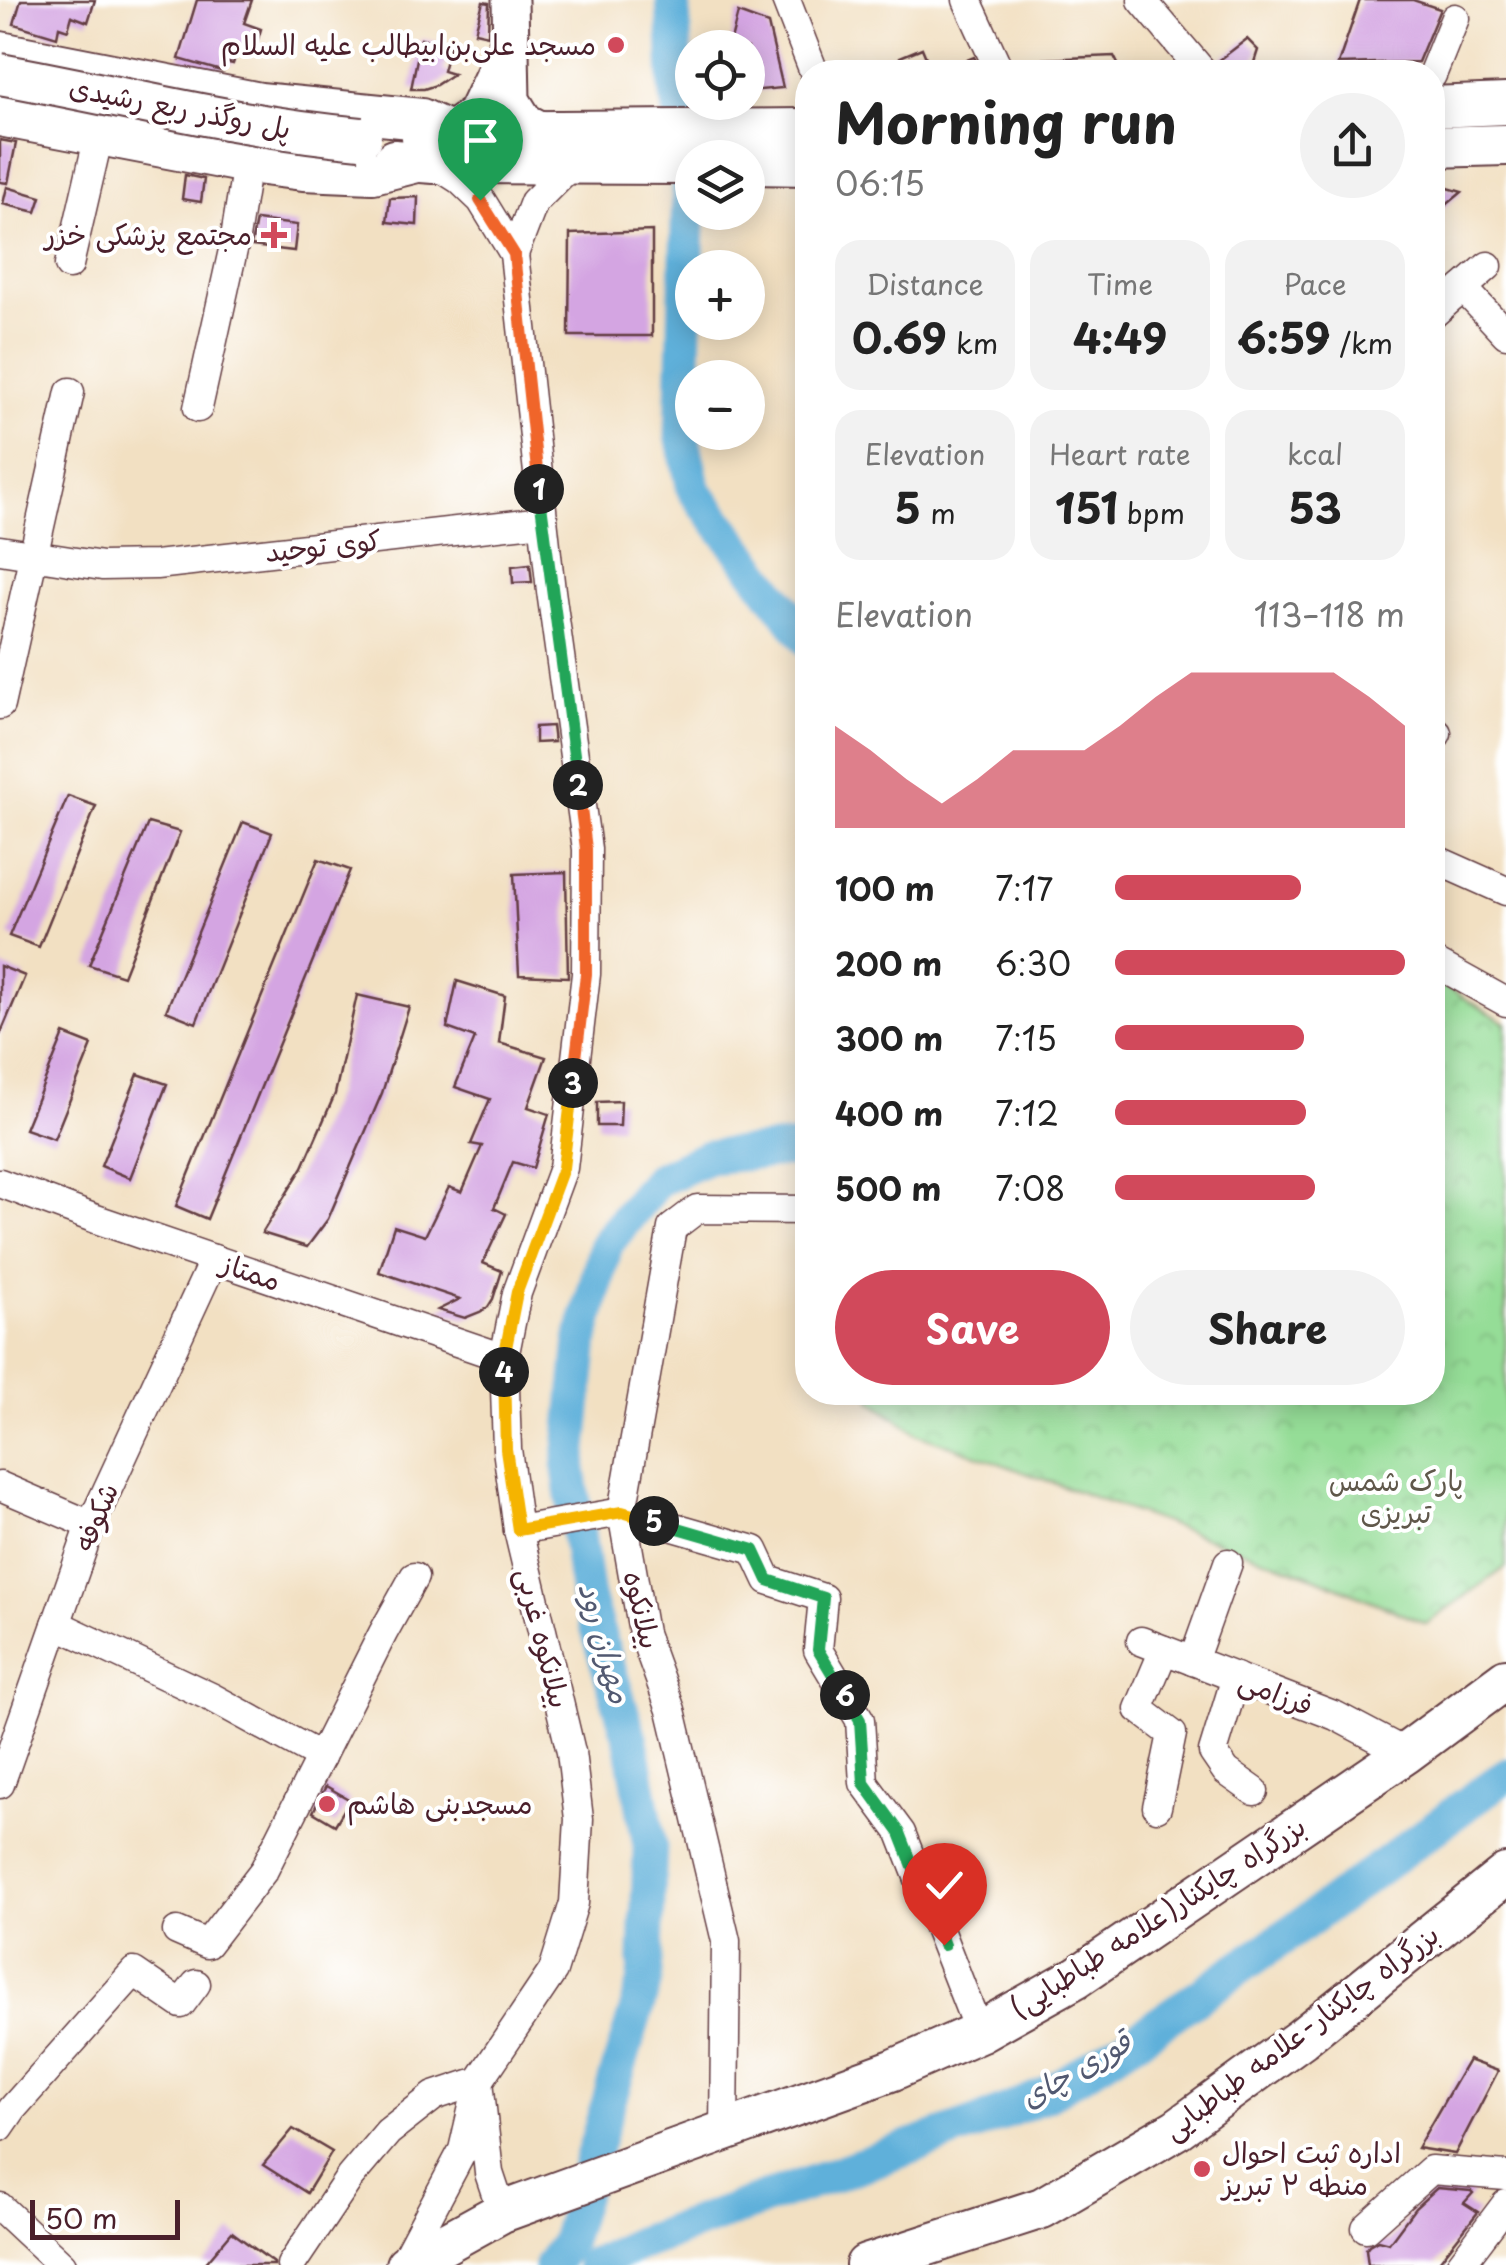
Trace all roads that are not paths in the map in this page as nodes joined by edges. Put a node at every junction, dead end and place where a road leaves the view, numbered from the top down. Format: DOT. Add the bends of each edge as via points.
graph roads {
  1 [pos="510,0"];
  2 [pos="786,0"];
  3 [pos="967,0"];
  4 [pos="1142,0"];
  5 [pos="1455,18"];
  6 [pos="509,40"];
  7 [pos="0,52"];
  8 [pos="809,60"];
  9 [pos="994,60"];
  10 [pos="1192,60"];
  11 [pos="1438,60"];
  12 [pos="47,61"];
  13 [pos="0,74"];
  14 [pos="0,95"];
  15 [pos="1506,104"];
  16 [pos="1445,106"];
  17 [pos="17,119"];
  18 [pos="795,129"];
  19 [pos="544,131"];
  20 [pos="99,136"];
  21 [pos="1506,145"];
  22 [pos="635,147"];
  23 [pos="1445,147"];
  24 [pos="360,148"];
  25 [pos="434,152"];
  26 [pos="675,159"];
  27 [pos="248,163"];
  28 [pos="572,164"];
  29 [pos="765,164"];
  30 [pos="795,164"];
  31 [pos="514,254"];
  32 [pos="68,265"];
  33 [pos="1488,266"];
  34 [pos="1463,288"];
  35 [pos="1445,304"];
  36 [pos="1506,334"];
  37 [pos="70,392"];
  38 [pos="198,408"];
  39 [pos="542,521"];
  40 [pos="0,550"];
  41 [pos="33,556"];
  42 [pos="0,705"];
  43 [pos="1445,864"];
  44 [pos="1506,891"];
  45 [pos="1445,968"];
  46 [pos="1506,1002"];
  47 [pos="0,1183"];
  48 [pos="795,1210"];
  49 [pos="214,1259"];
  50 [pos="504,1358"];
  51 [pos="0,1486"];
  52 [pos="622,1512"];
  53 [pos="91,1525"];
  54 [pos="518,1530"];
  55 [pos="1228,1563"];
  56 [pos="414,1577"];
  57 [pos="56,1624"];
  58 [pos="1192,1661"];
  59 [pos="1236,1677"];
  60 [pos="1506,1679"];
  61 [pos="1406,1753"];
  62 [pos="321,1757"];
  63 [pos="0,1784"];
  64 [pos="1254,1791"];
  65 [pos="1156,1808"];
  66 [pos="1503,1879"];
  67 [pos="177,1931"];
  68 [pos="196,1984"];
  69 [pos="979,2032"];
  70 [pos="480,2081"];
  71 [pos="4,2112"];
  72 [pos="724,2130"];
  73 [pos="1506,2176"];
  74 [pos="1506,2204"];
  75 [pos="0,2207"];
  76 [pos="502,2212"];
  77 [pos="1366,2228"];
  78 [pos="62,2265"];
  79 [pos="291,2265"];
  80 [pos="404,2265"];
  81 [pos="866,2265"];
  82 [pos="1460,2265"];
  1 -- 6 [label="main road"];
  2 -- 8 [label="street"];
  3 -- 9 [label="street"];
  4 -- 10 [label="street"];
  5 -- 11 [label="street"];
  6 -- 19 [label="main road" via="512,100 525,120"];
  6 -- 25 [label="main road" via="475,114"];
  7 -- 12 [label="highway"];
  12 -- 17 [label="highway" via="18,86"];
  12 -- 25 [label="highway" via="260,103 420,119"];
  13 -- 24 [label="highway, پل روگذر ربع رشیدی, bridge"];
  14 -- 24 [label="highway, پل روگذر ربع رشیدی" via="276,148"];
  15 -- 16 [label="highway"];
  17 -- 20 [label="highway"];
  18 -- 22 [label="highway" via="728,130"];
  19 -- 22 [label="highway"];
  19 -- 25 [label="highway"];
  20 -- 27 [label="highway"];
  20 -- 32 [label="street"];
  21 -- 23 [label="highway"];
  22 -- 26 [label="highway"];
  22 -- 28 [label="highway"];
  24 -- 25 [label="highway"];
  25 -- 27 [label="highway" via="373,173"];
  25 -- 28 [label="highway"];
  25 -- 31 [label="street, بیلانکوه غربی" via="480,200"];
  27 -- 38 [label="street"];
  28 -- 31 [label="street, بیلانکوه غربی" via="534,202"];
  29 -- 30 [label="highway"];
  31 -- 39 [label="street, بیلانکوه غربی"];
  33 -- 34 [label="street"];
  34 -- 35 [label="street"];
  34 -- 36 [label="street"];
  37 -- 41 [label="street"];
  39 -- 41 [label="street, کوی توحید" via="156,565"];
  39 -- 50 [label="street, بیلانکوه غربی" via="586,849 586,974 563,1168 517,1292"];
  40 -- 41 [label="street, کوی توحید"];
  41 -- 42 [label="street"];
  43 -- 44 [label="street"];
  45 -- 46 [label="street"];
  47 -- 49 [label="street, ممتاز"];
  48 -- 52 [label="street, بیلانکوه" via="698,1209 672,1228"];
  49 -- 50 [label="street, ممتاز"];
  49 -- 53 [label="street, شکوفه"];
  50 -- 54 [label="street, بیلانکوه غربی" via="506,1449"];
  51 -- 53 [label="street"];
  52 -- 54 [label="street"];
  52 -- 69 [label="street" via="754,1550 768,1580 823,1598 818,1650 860,1720 864,1783 900,1833"];
  52 -- 72 [label="street, بیلانکوه" via="643,1632 671,1710 726,1942"];
  53 -- 57 [label="street, شکوفه"];
  54 -- 70 [label="street, بیلانکوه غربی" via="571,1752 579,1819 574,1903 553,1971"];
  55 -- 58 [label="street"];
  56 -- 62 [label="street"];
  57 -- 62 [label="street"];
  57 -- 63 [label="street, شکوفه"];
  58 -- 59 [label="street, فرزامی"];
  58 -- 65 [label="street, فرزامی" via="1152,1646 1139,1708 1172,1734"];
  59 -- 61 [label="street, فرزامی" via="1336,1716"];
  59 -- 64 [label="street" via="1213,1752 1226,1772"];
  60 -- 61 [label="highway, بزرگراه چایکنار(علامه طباطبایی)"];
  61 -- 69 [label="highway, بزرگراه چایکنار(علامه طباطبایی)" via="1077,1977"];
  62 -- 67 [label="street" via="264,1870 207,1944"];
  66 -- 81 [label="highway, بزرگراه چایکنار-علامه طباطبایی" via="1177,2129 1042,2208"];
  68 -- 71 [label="street" via="182,2004 134,1972"];
  69 -- 72 [label="highway, بزرگراه چایکنار(علامه طباطبایی)"];
  70 -- 76 [label="street" via="489,2173"];
  70 -- 79 [label="street" via="434,2096 388,2132"];
  70 -- 80 [label="street, بیلانکوه غربی" via="462,2150"];
  72 -- 76 [label="highway, بزرگراه چایکنار(علامه طباطبایی)"];
  73 -- 77 [label="street" via="1431,2170"];
  74 -- 82 [label="street"];
  75 -- 78 [label="street"];
  76 -- 80 [label="highway"];
}
